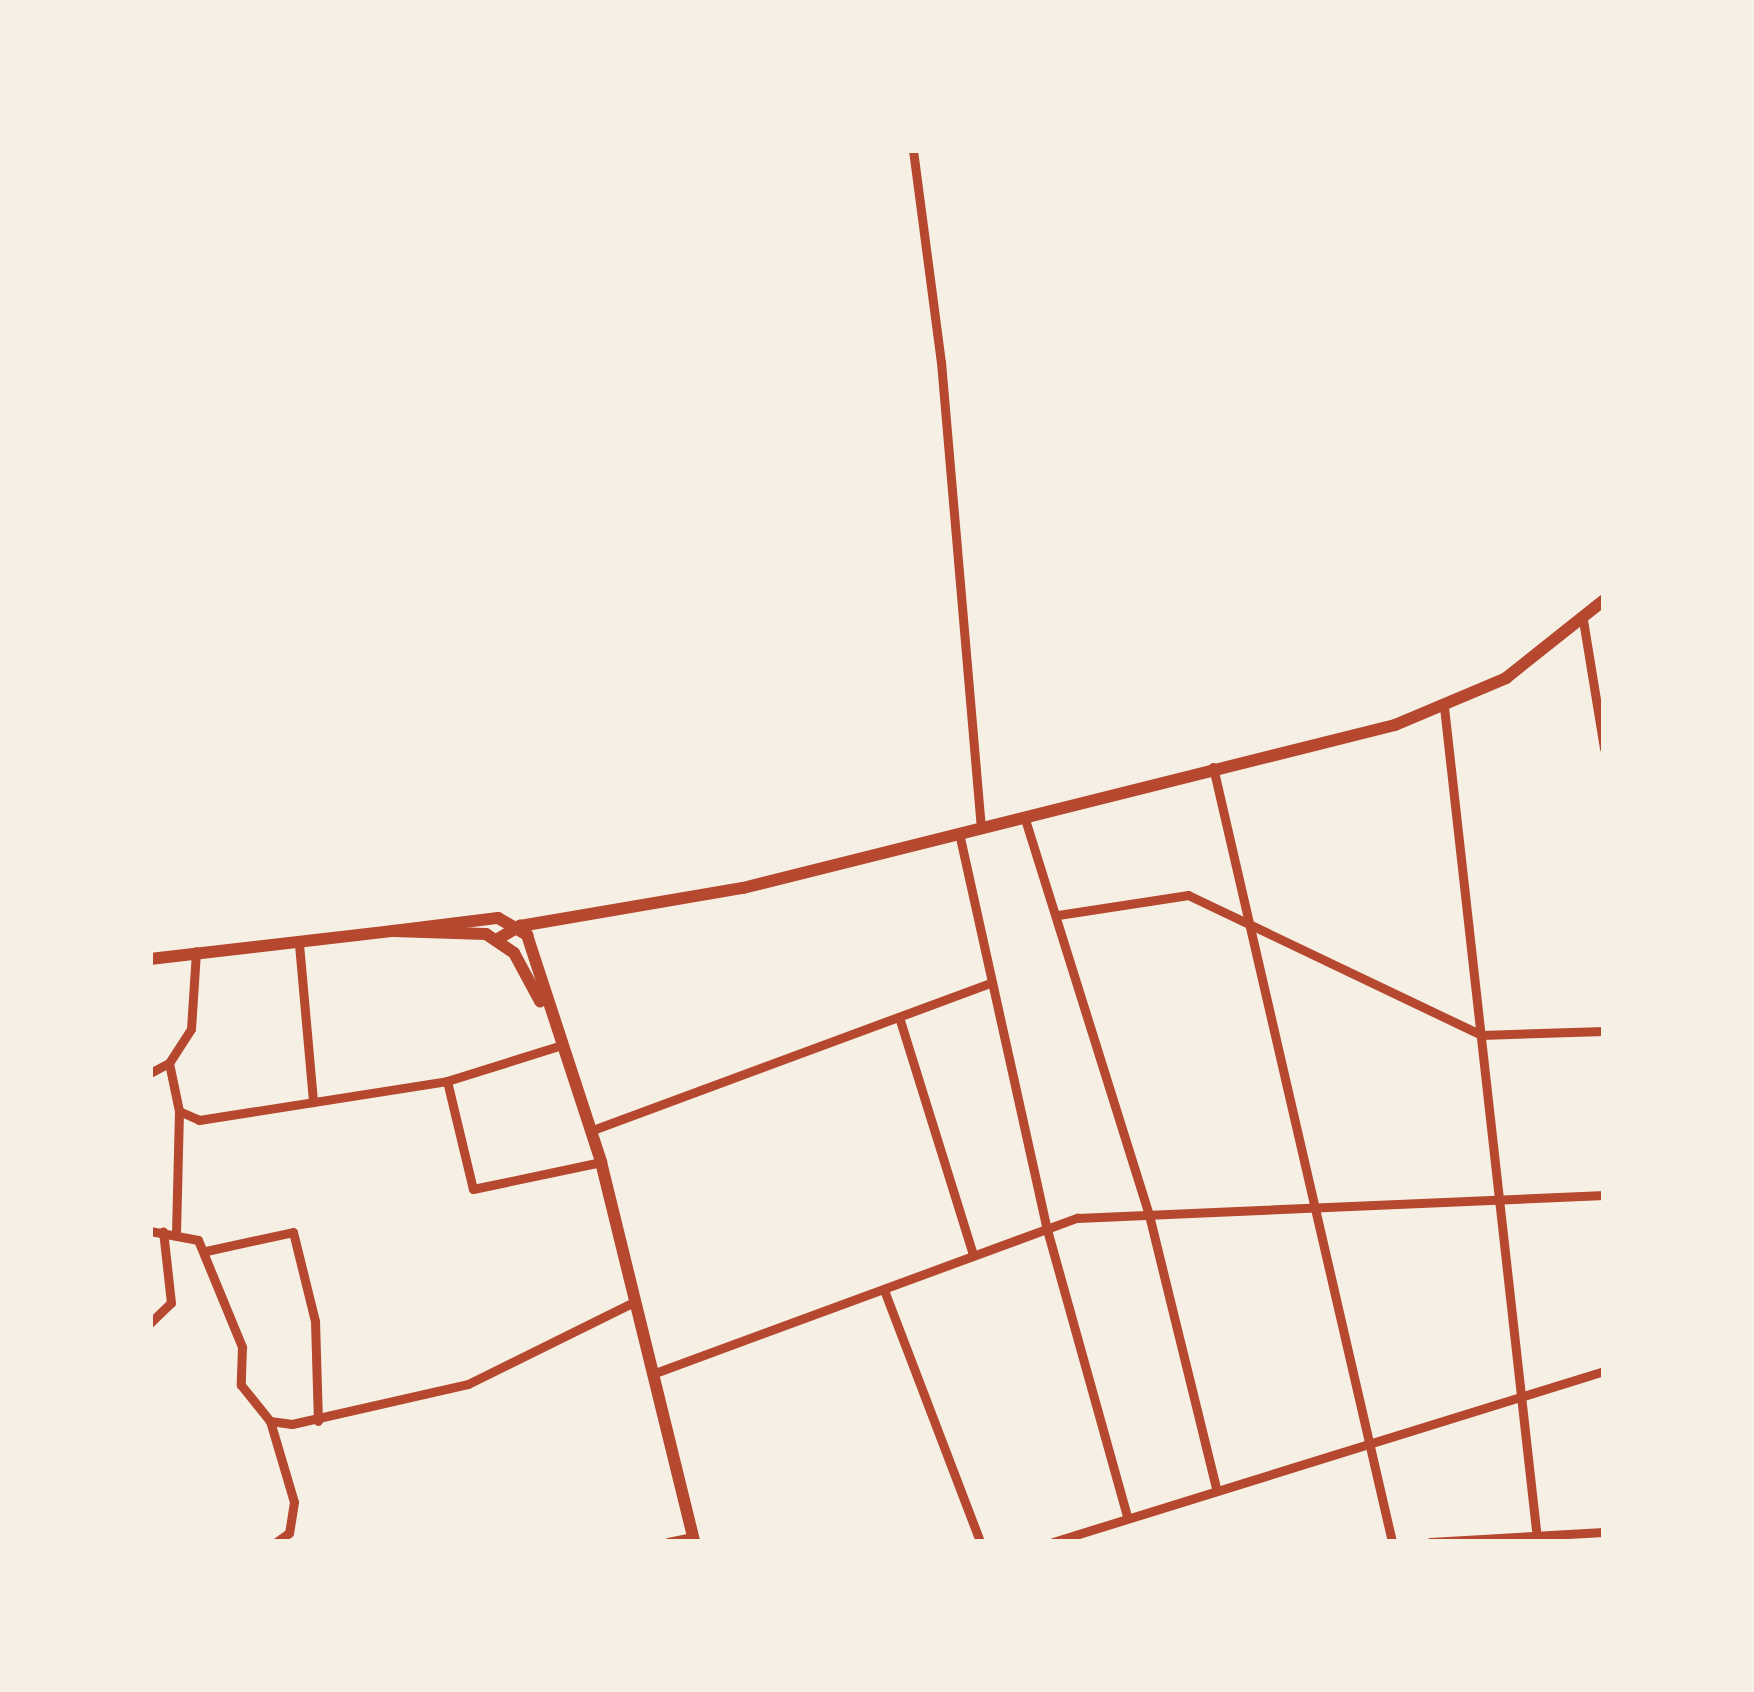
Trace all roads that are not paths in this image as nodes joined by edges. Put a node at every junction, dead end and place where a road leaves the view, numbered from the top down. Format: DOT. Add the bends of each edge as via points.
graph roads {
  1 [pos="913,150"];
  2 [pos="1604,600"];
  3 [pos="1582,620"];
  4 [pos="1444,707"];
  5 [pos="1604,748"];
  6 [pos="1213,767"];
  7 [pos="1024,816"];
  8 [pos="981,826"];
  9 [pos="959,833"];
  10 [pos="1058,915"];
  11 [pos="520,926"];
  12 [pos="1252,926"];
  13 [pos="394,931"];
  14 [pos="498,939"];
  15 [pos="299,944"];
  16 [pos="196,951"];
  17 [pos="150,959"];
  18 [pos="991,982"];
  19 [pos="550,1017"];
  20 [pos="899,1017"];
  21 [pos="1604,1031"];
  22 [pos="1481,1035"];
  23 [pos="559,1046"];
  24 [pos="170,1063"];
  25 [pos="150,1073"];
  26 [pos="446,1081"];
  27 [pos="313,1102"];
  28 [pos="179,1111"];
  29 [pos="590,1131"];
  30 [pos="601,1162"];
  31 [pos="1604,1195"];
  32 [pos="1498,1200"];
  33 [pos="1316,1208"];
  34 [pos="1149,1215"];
  35 [pos="1046,1226"];
  36 [pos="150,1231"];
  37 [pos="163,1231"];
  38 [pos="176,1231"];
  39 [pos="206,1251"];
  40 [pos="973,1255"];
  41 [pos="884,1290"];
  42 [pos="637,1300"];
  43 [pos="150,1323"];
  44 [pos="1604,1371"];
  45 [pos="656,1373"];
  46 [pos="1518,1395"];
  47 [pos="271,1421"];
  48 [pos="318,1421"];
  49 [pos="1365,1440"];
  50 [pos="1216,1487"];
  51 [pos="1127,1516"];
  52 [pos="1536,1530"];
  53 [pos="1604,1532"];
  54 [pos="693,1540"];
  55 [pos="1466,1540"];
  56 [pos="276,1542"];
  57 [pos="668,1542"];
  58 [pos="980,1542"];
  59 [pos="1053,1542"];
  60 [pos="1392,1542"];
  61 [pos="1430,1542"];
  1 -- 8 [label="street" via="941,362"];
  2 -- 3 [label="street"];
  3 -- 4 [label="street" via="1506,678"];
  3 -- 5 [label="street"];
  4 -- 6 [label="street"];
  4 -- 22 [label="street"];
  6 -- 7 [label="street"];
  6 -- 12 [label="street"];
  7 -- 8 [label="street"];
  7 -- 10 [label="street"];
  8 -- 9 [label="street"];
  9 -- 11 [label="street" via="743,888"];
  9 -- 18 [label="street"];
  10 -- 12 [label="street" via="1175,894"];
  10 -- 34 [label="street"];
  11 -- 13 [label="street" via="498,918"];
  11 -- 14 [label="street"];
  11 -- 19 [label="street"];
  12 -- 22 [label="street"];
  12 -- 33 [label="street"];
  13 -- 14 [label="street"];
  13 -- 15 [label="street"];
  14 -- 19 [label="street"];
  15 -- 16 [label="street"];
  15 -- 27 [label="street"];
  16 -- 17 [label="street"];
  16 -- 24 [label="street" via="191,1029"];
  18 -- 20 [label="street"];
  18 -- 35 [label="street"];
  19 -- 23 [label="street"];
  20 -- 29 [label="street"];
  20 -- 40 [label="street"];
  21 -- 22 [label="street"];
  22 -- 32 [label="street"];
  23 -- 26 [label="street"];
  23 -- 29 [label="street"];
  24 -- 25 [label="street"];
  24 -- 28 [label="street"];
  26 -- 27 [label="street"];
  26 -- 30 [label="street" via="473,1190"];
  27 -- 28 [label="street" via="199,1120"];
  28 -- 38 [label="street"];
  29 -- 30 [label="street"];
  30 -- 42 [label="street"];
  31 -- 32 [label="street"];
  32 -- 33 [label="street"];
  32 -- 46 [label="street"];
  33 -- 34 [label="street"];
  33 -- 49 [label="street"];
  34 -- 35 [label="street"];
  34 -- 50 [label="street"];
  35 -- 40 [label="street"];
  35 -- 51 [label="street"];
  36 -- 37 [label="street"];
  37 -- 38 [label="street"];
  37 -- 43 [label="street" via="171,1303"];
  38 -- 39 [label="street"];
  39 -- 47 [label="street" via="242,1347 241,1385"];
  39 -- 48 [label="street" via="293,1232 315,1321"];
  40 -- 41 [label="street"];
  41 -- 45 [label="street"];
  41 -- 58 [label="street"];
  42 -- 45 [label="street"];
  42 -- 48 [label="street" via="468,1384"];
  44 -- 46 [label="street"];
  45 -- 54 [label="street"];
  46 -- 49 [label="street"];
  46 -- 52 [label="street"];
  47 -- 48 [label="street"];
  47 -- 56 [label="street" via="294,1502 289,1533"];
  49 -- 50 [label="street"];
  49 -- 60 [label="street"];
  50 -- 51 [label="street"];
  51 -- 59 [label="street"];
  52 -- 53 [label="street"];
  52 -- 55 [label="street"];
  54 -- 57 [label="street"];
  55 -- 61 [label="street"];
}
